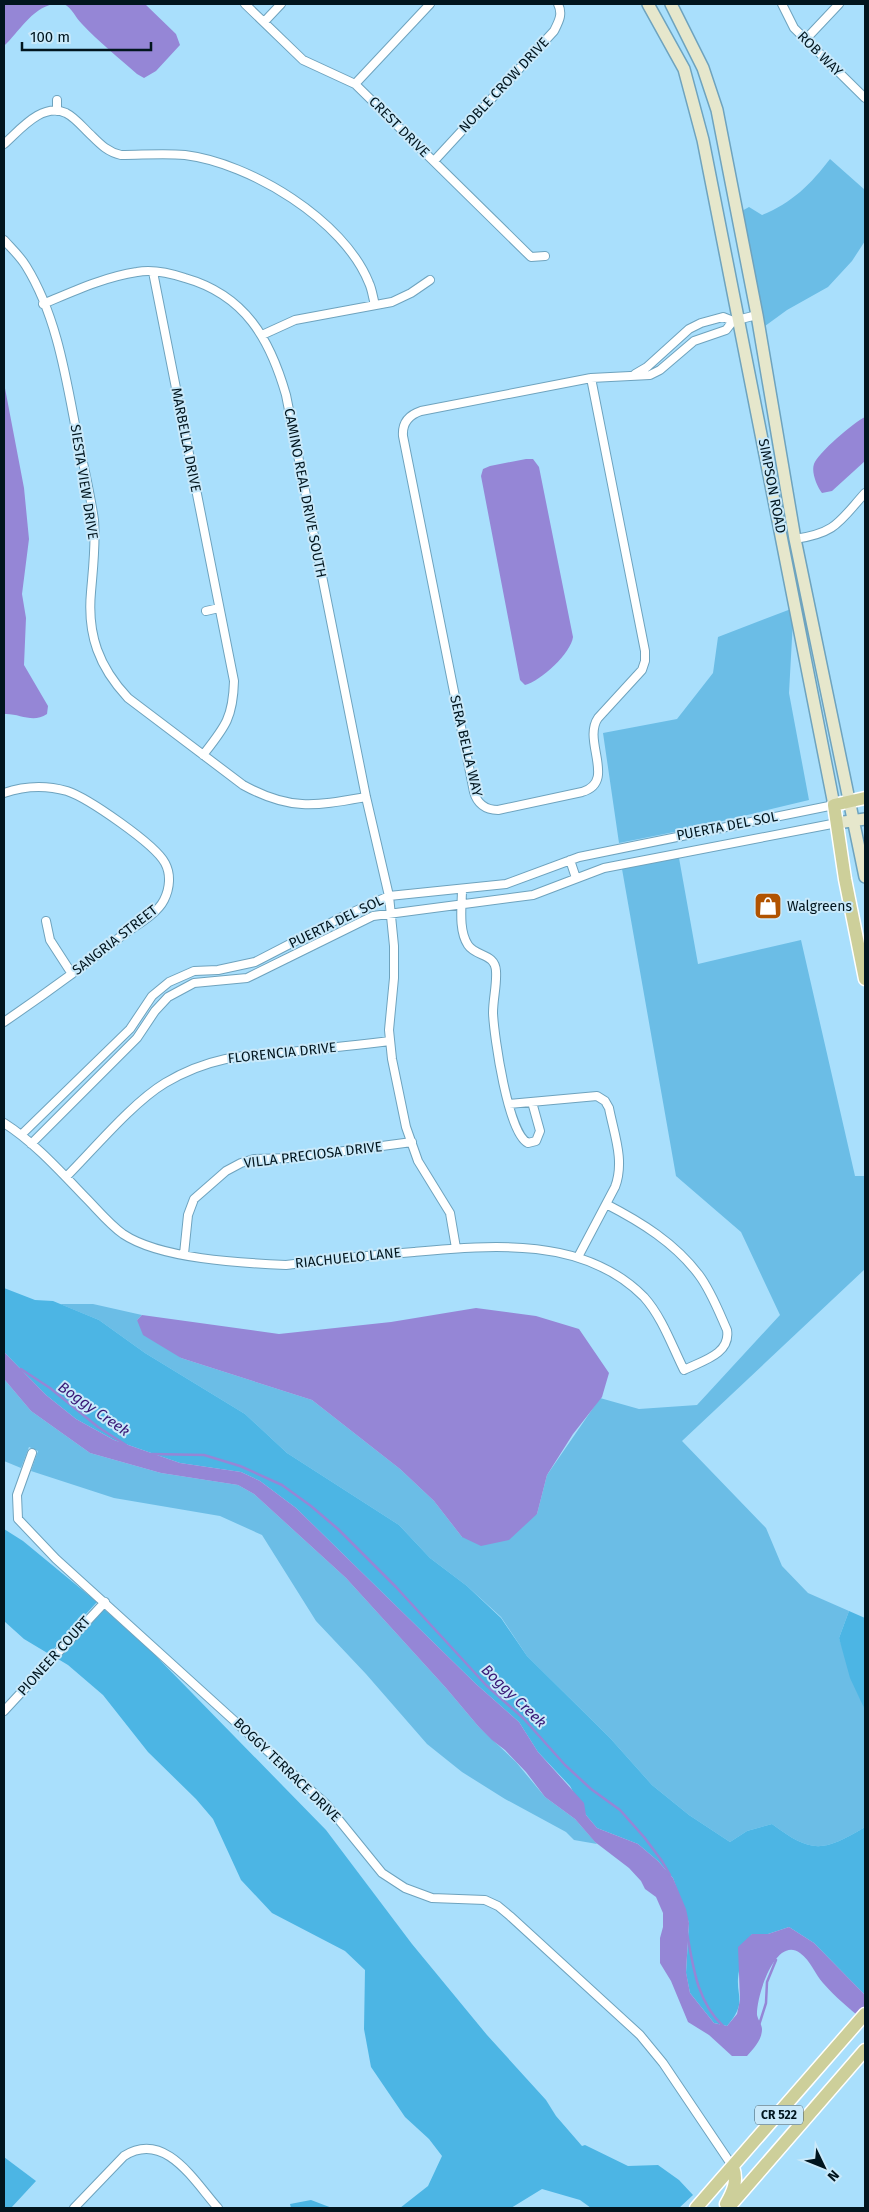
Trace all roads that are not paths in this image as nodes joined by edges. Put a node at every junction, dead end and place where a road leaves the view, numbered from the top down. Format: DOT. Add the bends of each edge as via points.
graph roads {
  1 [pos="245,4"];
  2 [pos="281,4"];
  3 [pos="430,4"];
  4 [pos="558,4"];
  5 [pos="648,4"];
  6 [pos="670,4"];
  7 [pos="782,4"];
  8 [pos="839,4"];
  9 [pos="264,22"];
  10 [pos="804,40"];
  11 [pos="355,84"];
  12 [pos="865,98"];
  13 [pos="57,100"];
  14 [pos="57,111"];
  15 [pos="4,144"];
  16 [pos="434,161"];
  17 [pos="4,240"];
  18 [pos="544,256"];
  19 [pos="153,272"];
  20 [pos="430,280"];
  21 [pos="44,304"];
  22 [pos="374,305"];
  23 [pos="757,315"];
  24 [pos="737,320"];
  25 [pos="262,335"];
  26 [pos="633,375"];
  27 [pos="591,378"];
  28 [pos="865,493"];
  29 [pos="779,520"];
  30 [pos="795,539"];
  31 [pos="788,569"];
  32 [pos="805,584"];
  33 [pos="219,608"];
  34 [pos="206,611"];
  35 [pos="203,755"];
  36 [pos="4,793"];
  37 [pos="366,797"];
  38 [pos="865,798"];
  39 [pos="850,802"];
  40 [pos="834,805"];
  41 [pos="860,820"];
  42 [pos="836,823"];
  43 [pos="570,860"];
  44 [pos="865,877"];
  45 [pos="576,878"];
  46 [pos="462,888"];
  47 [pos="389,896"];
  48 [pos="462,904"];
  49 [pos="392,913"];
  50 [pos="46,921"];
  51 [pos="72,974"];
  52 [pos="865,979"];
  53 [pos="4,1022"];
  54 [pos="390,1041"];
  55 [pos="532,1102"];
  56 [pos="509,1104"];
  57 [pos="4,1123"];
  58 [pos="21,1135"];
  59 [pos="412,1142"];
  60 [pos="31,1144"];
  61 [pos="66,1177"];
  62 [pos="606,1204"];
  63 [pos="456,1248"];
  64 [pos="184,1254"];
  65 [pos="578,1258"];
  66 [pos="32,1453"];
  67 [pos="104,1602"];
  68 [pos="4,1712"];
  69 [pos="863,2017"];
  70 [pos="865,2050"];
  71 [pos="733,2167"];
  72 [pos="74,2208"];
  73 [pos="218,2208"];
  74 [pos="696,2208"];
  75 [pos="724,2208"];
  76 [pos="728,2208"];
  1 -- 9 [label="street, CREST DRIVE"];
  2 -- 9 [label="street"];
  3 -- 11 [label="street"];
  4 -- 16 [label="street, NOBLE CROW DRIVE" via="560,20 554,31"];
  5 -- 24 [label="main road, SIMPSON ROAD" via="684,69 703,140"];
  6 -- 23 [label="main road, SIMPSON ROAD" via="703,68 717,110"];
  7 -- 10 [label="street, ROB WAY"];
  8 -- 10 [label="street"];
  9 -- 11 [label="street, CREST DRIVE" via="302,60"];
  10 -- 12 [label="street, ROB WAY"];
  11 -- 16 [label="street, CREST DRIVE"];
  13 -- 14 [label="street"];
  14 -- 15 [label="street" via="42,113"];
  14 -- 22 [label="street" via="72,117 114,153 186,155 202,159 235,168 296,200 332,231 354,257 370,283"];
  16 -- 18 [label="street, CREST DRIVE" via="531,257"];
  17 -- 21 [label="street, SIESTA VIEW DRIVE" via="25,264"];
  19 -- 21 [label="street, CAMINO REAL DRIVE SOUTH" via="139,271 105,278"];
  19 -- 25 [label="street, CAMINO REAL DRIVE SOUTH" via="195,280 220,292 238,306"];
  19 -- 33 [label="street, MARBELLA DRIVE"];
  20 -- 22 [label="street" via="392,302"];
  21 -- 35 [label="street, SIESTA VIEW DRIVE" via="54,328 64,370 94,519 90,594 94,642 114,684"];
  22 -- 25 [label="street" via="294,320"];
  23 -- 24 [label="street, SERA BELLA WAY"];
  23 -- 30 [label="main road, SIMPSON ROAD"];
  24 -- 26 [label="street, SERA BELLA WAY" via="726,330 694,341 660,370 650,375"];
  24 -- 26 [label="street, SERA BELLA WAY" via="723,316 695,326"];
  24 -- 29 [label="main road, SIMPSON ROAD"];
  25 -- 37 [label="street, CAMINO REAL DRIVE SOUTH" via="286,395"];
  26 -- 27 [label="street, SERA BELLA WAY"];
  27 -- 27 [label="street, SERA BELLA WAY" via="644,646 644,666 593,726 599,772 593,786 582,792 490,809 478,802 474,792 403,428 409,417 421,411"];
  28 -- 30 [label="street" via="830,530 817,536"];
  29 -- 30 [label="main road"];
  29 -- 31 [label="main road, SIMPSON ROAD"];
  30 -- 32 [label="main road, SIMPSON ROAD"];
  31 -- 32 [label="main road"];
  31 -- 40 [label="main road, SIMPSON ROAD"];
  32 -- 39 [label="main road, SIMPSON ROAD"];
  33 -- 34 [label="street"];
  33 -- 35 [label="street, MARBELLA DRIVE" via="234,681 233,703 229,719"];
  35 -- 37 [label="street, SIESTA VIEW DRIVE" via="243,785 288,804 315,806"];
  36 -- 51 [label="street, SANGRIA STREET" via="42,787 67,791 83,798 154,850 167,868 169,886 159,907"];
  37 -- 47 [label="street, CAMINO REAL DRIVE SOUTH"];
  38 -- 39 [label="main road"];
  39 -- 40 [label="main road"];
  39 -- 41 [label="main road, SIMPSON ROAD"];
  40 -- 42 [label="main road, SIMPSON ROAD"];
  40 -- 43 [label="street, PUERTA DEL SOL"];
  41 -- 42 [label="main road"];
  41 -- 44 [label="main road, SIMPSON ROAD"];
  42 -- 45 [label="street, PUERTA DEL SOL" via="604,868"];
  42 -- 52 [label="main road, SIMPSON ROAD"];
  43 -- 45 [label="street"];
  43 -- 46 [label="street, PUERTA DEL SOL" via="506,884"];
  45 -- 48 [label="street, PUERTA DEL SOL" via="534,895"];
  46 -- 47 [label="street, PUERTA DEL SOL"];
  46 -- 48 [label="street"];
  47 -- 49 [label="street, CAMINO REAL DRIVE SOUTH"];
  47 -- 58 [label="street, PUERTA DEL SOL" via="255,962 218,970 194,971 169,982 152,996 130,1029"];
  48 -- 49 [label="street, PUERTA DEL SOL"];
  48 -- 56 [label="street" via="462,925 469,947 492,959 495,964 494,1039"];
  49 -- 54 [label="street, CAMINO REAL DRIVE SOUTH" via="394,978"];
  49 -- 60 [label="street, PUERTA DEL SOL" via="372,916 247,978 194,983 168,997 137,1038"];
  50 -- 51 [label="street" via="50,940"];
  51 -- 53 [label="street, SANGRIA STREET"];
  54 -- 59 [label="street, CAMINO REAL DRIVE SOUTH" via="406,1127"];
  54 -- 61 [label="street, FLORENCIA DRIVE" via="247,1054 215,1060 190,1070 142,1100"];
  55 -- 56 [label="street"];
  55 -- 56 [label="street" via="540,1132 536,1140 528,1143 520,1136"];
  55 -- 62 [label="street" via="597,1096 604,1101 609,1108 620,1162 620,1174"];
  57 -- 58 [label="street, RIACHUELO LANE"];
  58 -- 60 [label="street, RIACHUELO LANE"];
  59 -- 63 [label="street, CAMINO REAL DRIVE SOUTH" via="418,1161 450,1213"];
  59 -- 64 [label="street, VILLA PRECIOSA DRIVE" via="241,1163 226,1171 194,1199 188,1216"];
  60 -- 61 [label="street, RIACHUELO LANE"];
  61 -- 64 [label="street, RIACHUELO LANE" via="123,1234 145,1246"];
  62 -- 65 [label="street"];
  62 -- 65 [label="street, RIACHUELO LANE" via="639,1221 684,1257 699,1275 728,1330 726,1347 684,1370 658,1316 644,1298 626,1282 598,1265"];
  63 -- 64 [label="street, RIACHUELO LANE" via="286,1265"];
  63 -- 65 [label="street, RIACHUELO LANE" via="517,1247"];
  66 -- 67 [label="street, BOGGY TERRACE DRIVE" via="17,1495 18,1519"];
  67 -- 68 [label="street, PIONEER COURT"];
  67 -- 71 [label="street, BOGGY TERRACE DRIVE" via="326,1804 382,1873 405,1888 432,1898 485,1900 510,1916 640,2035 663,2063"];
  69 -- 71 [label="main road, CR 522"];
  70 -- 76 [label="main road, CR 522"];
  71 -- 74 [label="main road, CR 522"];
  71 -- 75 [label="main road" via="735,2182"];
  72 -- 73 [label="street" via="124,2156 146,2148 172,2157"];
}
